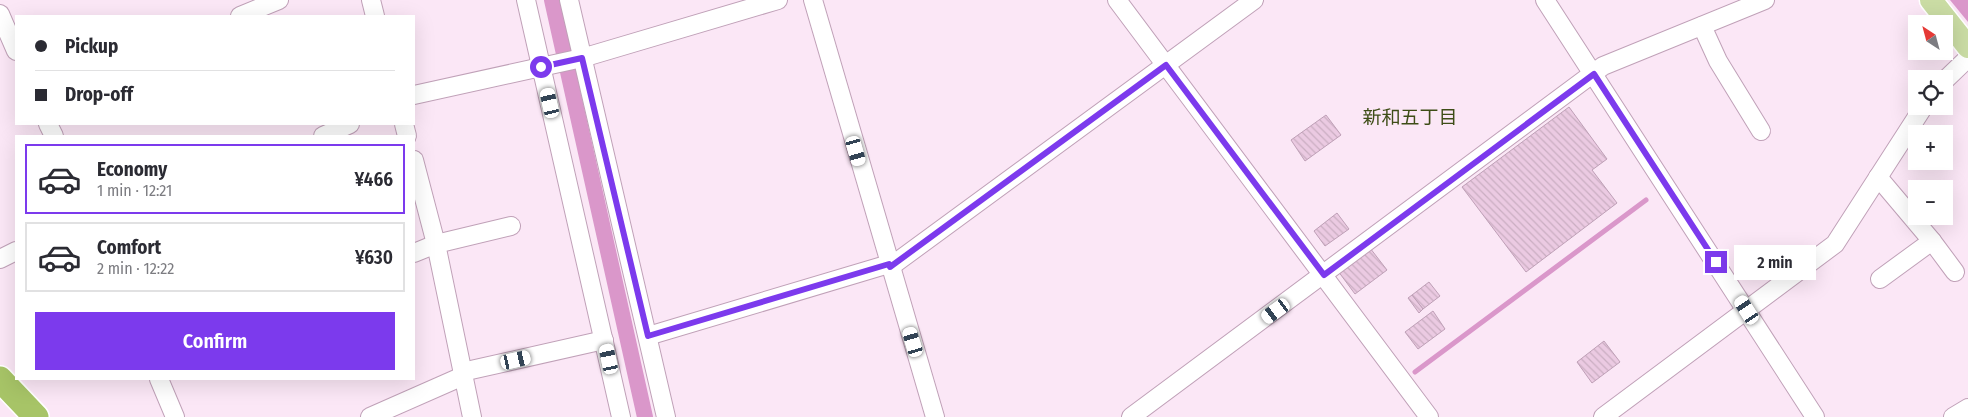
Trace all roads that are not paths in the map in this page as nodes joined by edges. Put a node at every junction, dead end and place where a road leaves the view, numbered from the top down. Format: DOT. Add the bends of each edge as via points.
graph roads {
  1 [pos="279,0"];
  2 [pos="371,0"];
  3 [pos="526,0"];
  4 [pos="569,0"];
  5 [pos="778,0"];
  6 [pos="813,0"];
  7 [pos="1117,0"];
  8 [pos="1254,0"];
  9 [pos="1544,0"];
  10 [pos="1765,0"];
  11 [pos="1931,0"];
  12 [pos="0,14"];
  13 [pos="242,15"];
  14 [pos="375,15"];
  15 [pos="1702,26"];
  16 [pos="1968,46"];
  17 [pos="15,49"];
  18 [pos="582,58"];
  19 [pos="1968,58"];
  20 [pos="1166,65"];
  21 [pos="541,67"];
  22 [pos="1953,72"];
  23 [pos="1594,74"];
  24 [pos="415,95"];
  25 [pos="1918,115"];
  26 [pos="348,125"];
  27 [pos="1761,131"];
  28 [pos="325,135"];
  29 [pos="415,164"];
  30 [pos="1878,177"];
  31 [pos="511,226"];
  32 [pos="1932,241"];
  33 [pos="436,244"];
  34 [pos="15,252"];
  35 [pos="415,253"];
  36 [pos="0,259"];
  37 [pos="890,266"];
  38 [pos="1955,272"];
  39 [pos="1324,275"];
  40 [pos="1880,279"];
  41 [pos="1747,310"];
  42 [pos="648,336"];
  43 [pos="604,340"];
  44 [pos="463,374"];
  45 [pos="0,379"];
  46 [pos="159,380"];
  47 [pos="1968,408"];
  48 [pos="36,417"];
  49 [pos="176,417"];
  50 [pos="370,417"];
  51 [pos="472,417"];
  52 [pos="621,417"];
  53 [pos="666,417"];
  54 [pos="935,417"];
  55 [pos="1131,417"];
  56 [pos="1429,417"];
  57 [pos="1603,417"];
  58 [pos="1815,417"];
  59 [pos="1953,417"];
  1 -- 13 [label="street"];
  2 -- 14 [label="street"];
  3 -- 21 [label="street"];
  4 -- 18 [label="street"];
  5 -- 18 [label="street"];
  6 -- 37 [label="street"];
  7 -- 20 [label="street"];
  8 -- 20 [label="street"];
  9 -- 23 [label="street"];
  10 -- 15 [label="street"];
  11 -- 16 [label="main road"];
  12 -- 17 [label="street"];
  15 -- 23 [label="street" via="1603,66"];
  15 -- 27 [label="street" via="1718,61"];
  18 -- 21 [label="street"];
  18 -- 42 [label="street"];
  19 -- 22 [label="street"];
  20 -- 37 [label="street"];
  20 -- 39 [label="street"];
  21 -- 24 [label="street"];
  21 -- 43 [label="street"];
  23 -- 39 [label="street"];
  23 -- 41 [label="street"];
  25 -- 30 [label="street"];
  26 -- 28 [label="street"];
  29 -- 33 [label="street"];
  30 -- 32 [label="street"];
  30 -- 41 [label="street" via="1835,244"];
  31 -- 33 [label="street"];
  32 -- 38 [label="street"];
  32 -- 40 [label="street"];
  33 -- 35 [label="street"];
  33 -- 44 [label="street"];
  34 -- 36 [label="street"];
  37 -- 42 [label="street"];
  37 -- 54 [label="street"];
  39 -- 55 [label="street"];
  39 -- 56 [label="street"];
  41 -- 57 [label="street"];
  41 -- 58 [label="street"];
  42 -- 53 [label="street"];
  43 -- 44 [label="street"];
  43 -- 52 [label="street"];
  44 -- 50 [label="street"];
  44 -- 51 [label="street"];
  45 -- 48 [label="highway"];
  46 -- 49 [label="street"];
  47 -- 59 [label="street"];
}
